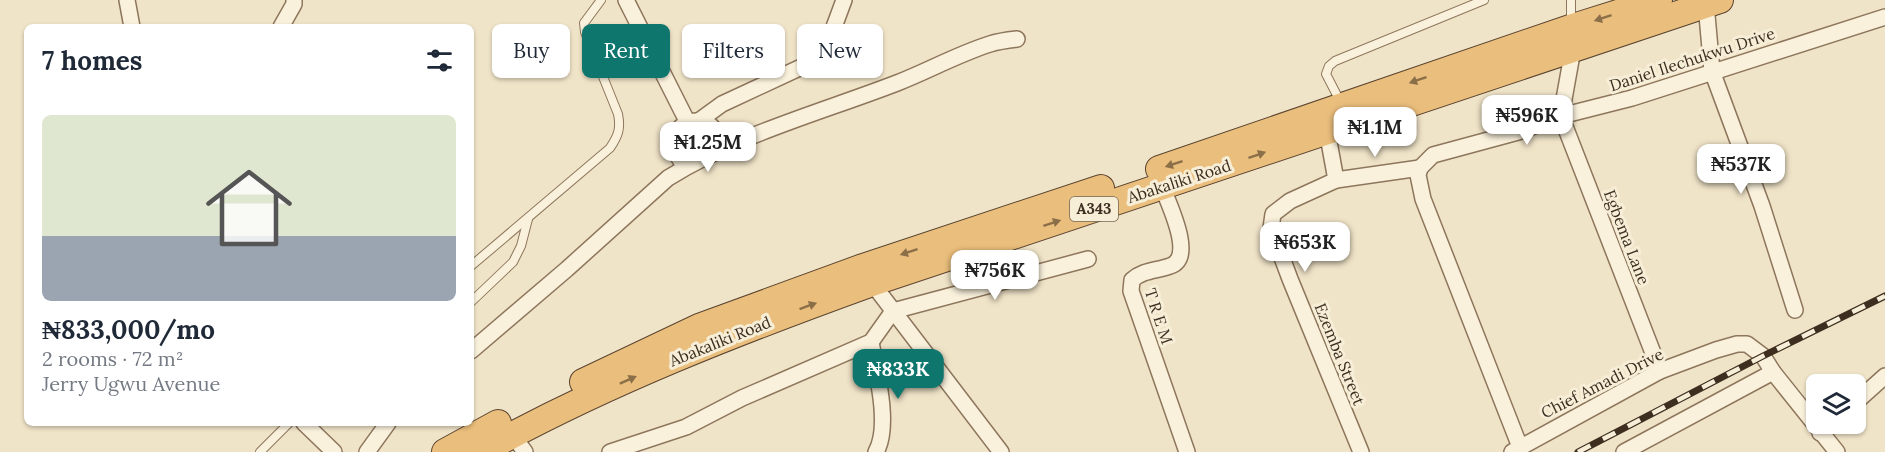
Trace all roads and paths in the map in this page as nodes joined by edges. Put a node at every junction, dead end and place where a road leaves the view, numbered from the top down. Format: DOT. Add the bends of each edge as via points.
graph roads {
  1 [pos="128,0"];
  2 [pos="294,0"];
  3 [pos="601,0"];
  4 [pos="626,0"];
  5 [pos="844,0"];
  6 [pos="1484,0"];
  7 [pos="1571,0"];
  8 [pos="1654,1"];
  9 [pos="1713,2"];
  10 [pos="1885,18"];
  11 [pos="132,24"];
  12 [pos="283,24"];
  13 [pos="1017,39"];
  14 [pos="1572,39"];
  15 [pos="1712,71"];
  16 [pos="1343,107"];
  17 [pos="1561,116"];
  18 [pos="694,122"];
  19 [pos="1327,131"];
  20 [pos="716,151"];
  21 [pos="685,167"];
  22 [pos="1420,168"];
  23 [pos="1336,180"];
  24 [pos="1162,186"];
  25 [pos="528,218"];
  26 [pos="1088,259"];
  27 [pos="474,263"];
  28 [pos="872,284"];
  29 [pos="474,299"];
  30 [pos="1795,310"];
  31 [pos="893,311"];
  32 [pos="871,342"];
  33 [pos="474,348"];
  34 [pos="1660,371"];
  35 [pos="1773,372"];
  36 [pos="1885,376"];
  37 [pos="1866,393"];
  38 [pos="1806,407"];
  39 [pos="286,426"];
  40 [pos="307,426"];
  41 [pos="386,426"];
  42 [pos="1829,434"];
  43 [pos="518,443"];
  44 [pos="1515,449"];
  45 [pos="1631,450"];
  46 [pos="260,452"];
  47 [pos="334,452"];
  48 [pos="367,452"];
  49 [pos="446,452"];
  50 [pos="481,452"];
  51 [pos="610,452"];
  52 [pos="876,452"];
  53 [pos="1001,452"];
  54 [pos="1187,452"];
  55 [pos="1361,452"];
  56 [pos="1837,452"];
  1 -- 11 [label="street"];
  2 -- 12 [label="street"];
  3 -- 25 [label="lane" via="584,23 585,32 621,127 609,148"];
  4 -- 18 [label="street"];
  5 -- 18 [label="street" via="825,46 810,63 722,104"];
  6 -- 16 [label="lane" via="1335,61 1326,74"];
  7 -- 14 [label="lane"];
  8 -- 14 [label="highway, Abakaliki Road / A343, one-way"];
  9 -- 14 [label="highway, Abakaliki Road / A343"];
  9 -- 15 [label="street"];
  10 -- 15 [label="street, Daniel Ilechukwu Drive"];
  13 -- 20 [label="street" via="990,44 896,84 793,119"];
  14 -- 16 [label="highway, Abakaliki Road / A343, one-way"];
  14 -- 17 [label="street"];
  14 -- 19 [label="highway, Abakaliki Road / A343"];
  15 -- 17 [label="street, Daniel Ilechukwu Drive" via="1632,98"];
  15 -- 30 [label="street"];
  16 -- 49 [label="highway, Abakaliki Road / A343, one-way" via="863,267 699,327"];
  17 -- 22 [label="street, Daniel Ilechukwu Drive" via="1433,155"];
  17 -- 34 [label="street, Egbema Lane"];
  18 -- 20 [label="street" via="708,123 718,141"];
  18 -- 21 [label="street" via="678,131 674,140 677,157"];
  19 -- 23 [label="street"];
  24 -- 19 [label="highway, Abakaliki Road / A343, one-way"];
  20 -- 21 [label="street"];
  21 -- 33 [label="street"];
  22 -- 23 [label="street, Ezemba Street"];
  22 -- 44 [label="street" via="1423,199"];
  23 -- 55 [label="street, Ezemba Street" via="1290,201 1273,214 1271,228"];
  28 -- 24 [label="highway, Abakaliki Road / A343, one-way"];
  24 -- 54 [label="street, T R E M" via="1182,241 1181,257 1173,266 1140,273 1132,280 1131,291"];
  25 -- 27 [label="lane"];
  25 -- 29 [label="lane" via="513,262"];
  26 -- 31 [label="street"];
  28 -- 31 [label="street"];
  43 -- 28 [label="highway, Abakaliki Road / A343, one-way" via="571,405 684,355"];
  31 -- 32 [label="street"];
  31 -- 53 [label="street"];
  32 -- 51 [label="street" via="686,427"];
  32 -- 52 [label="street" via="882,400 881,443"];
  34 -- 35 [label="street, Chief Amadi Drive" via="1716,350 1747,344 1763,356"];
  34 -- 44 [label="street, Chief Amadi Drive"];
  35 -- 38 [label="street"];
  35 -- 45 [label="street"];
  36 -- 37 [label="street"];
  39 -- 46 [label="lane"];
  40 -- 47 [label="street"];
  41 -- 48 [label="street"];
  42 -- 56 [label="street"];
  43 -- 50 [label="highway, Abakaliki Road / A343"];
}
